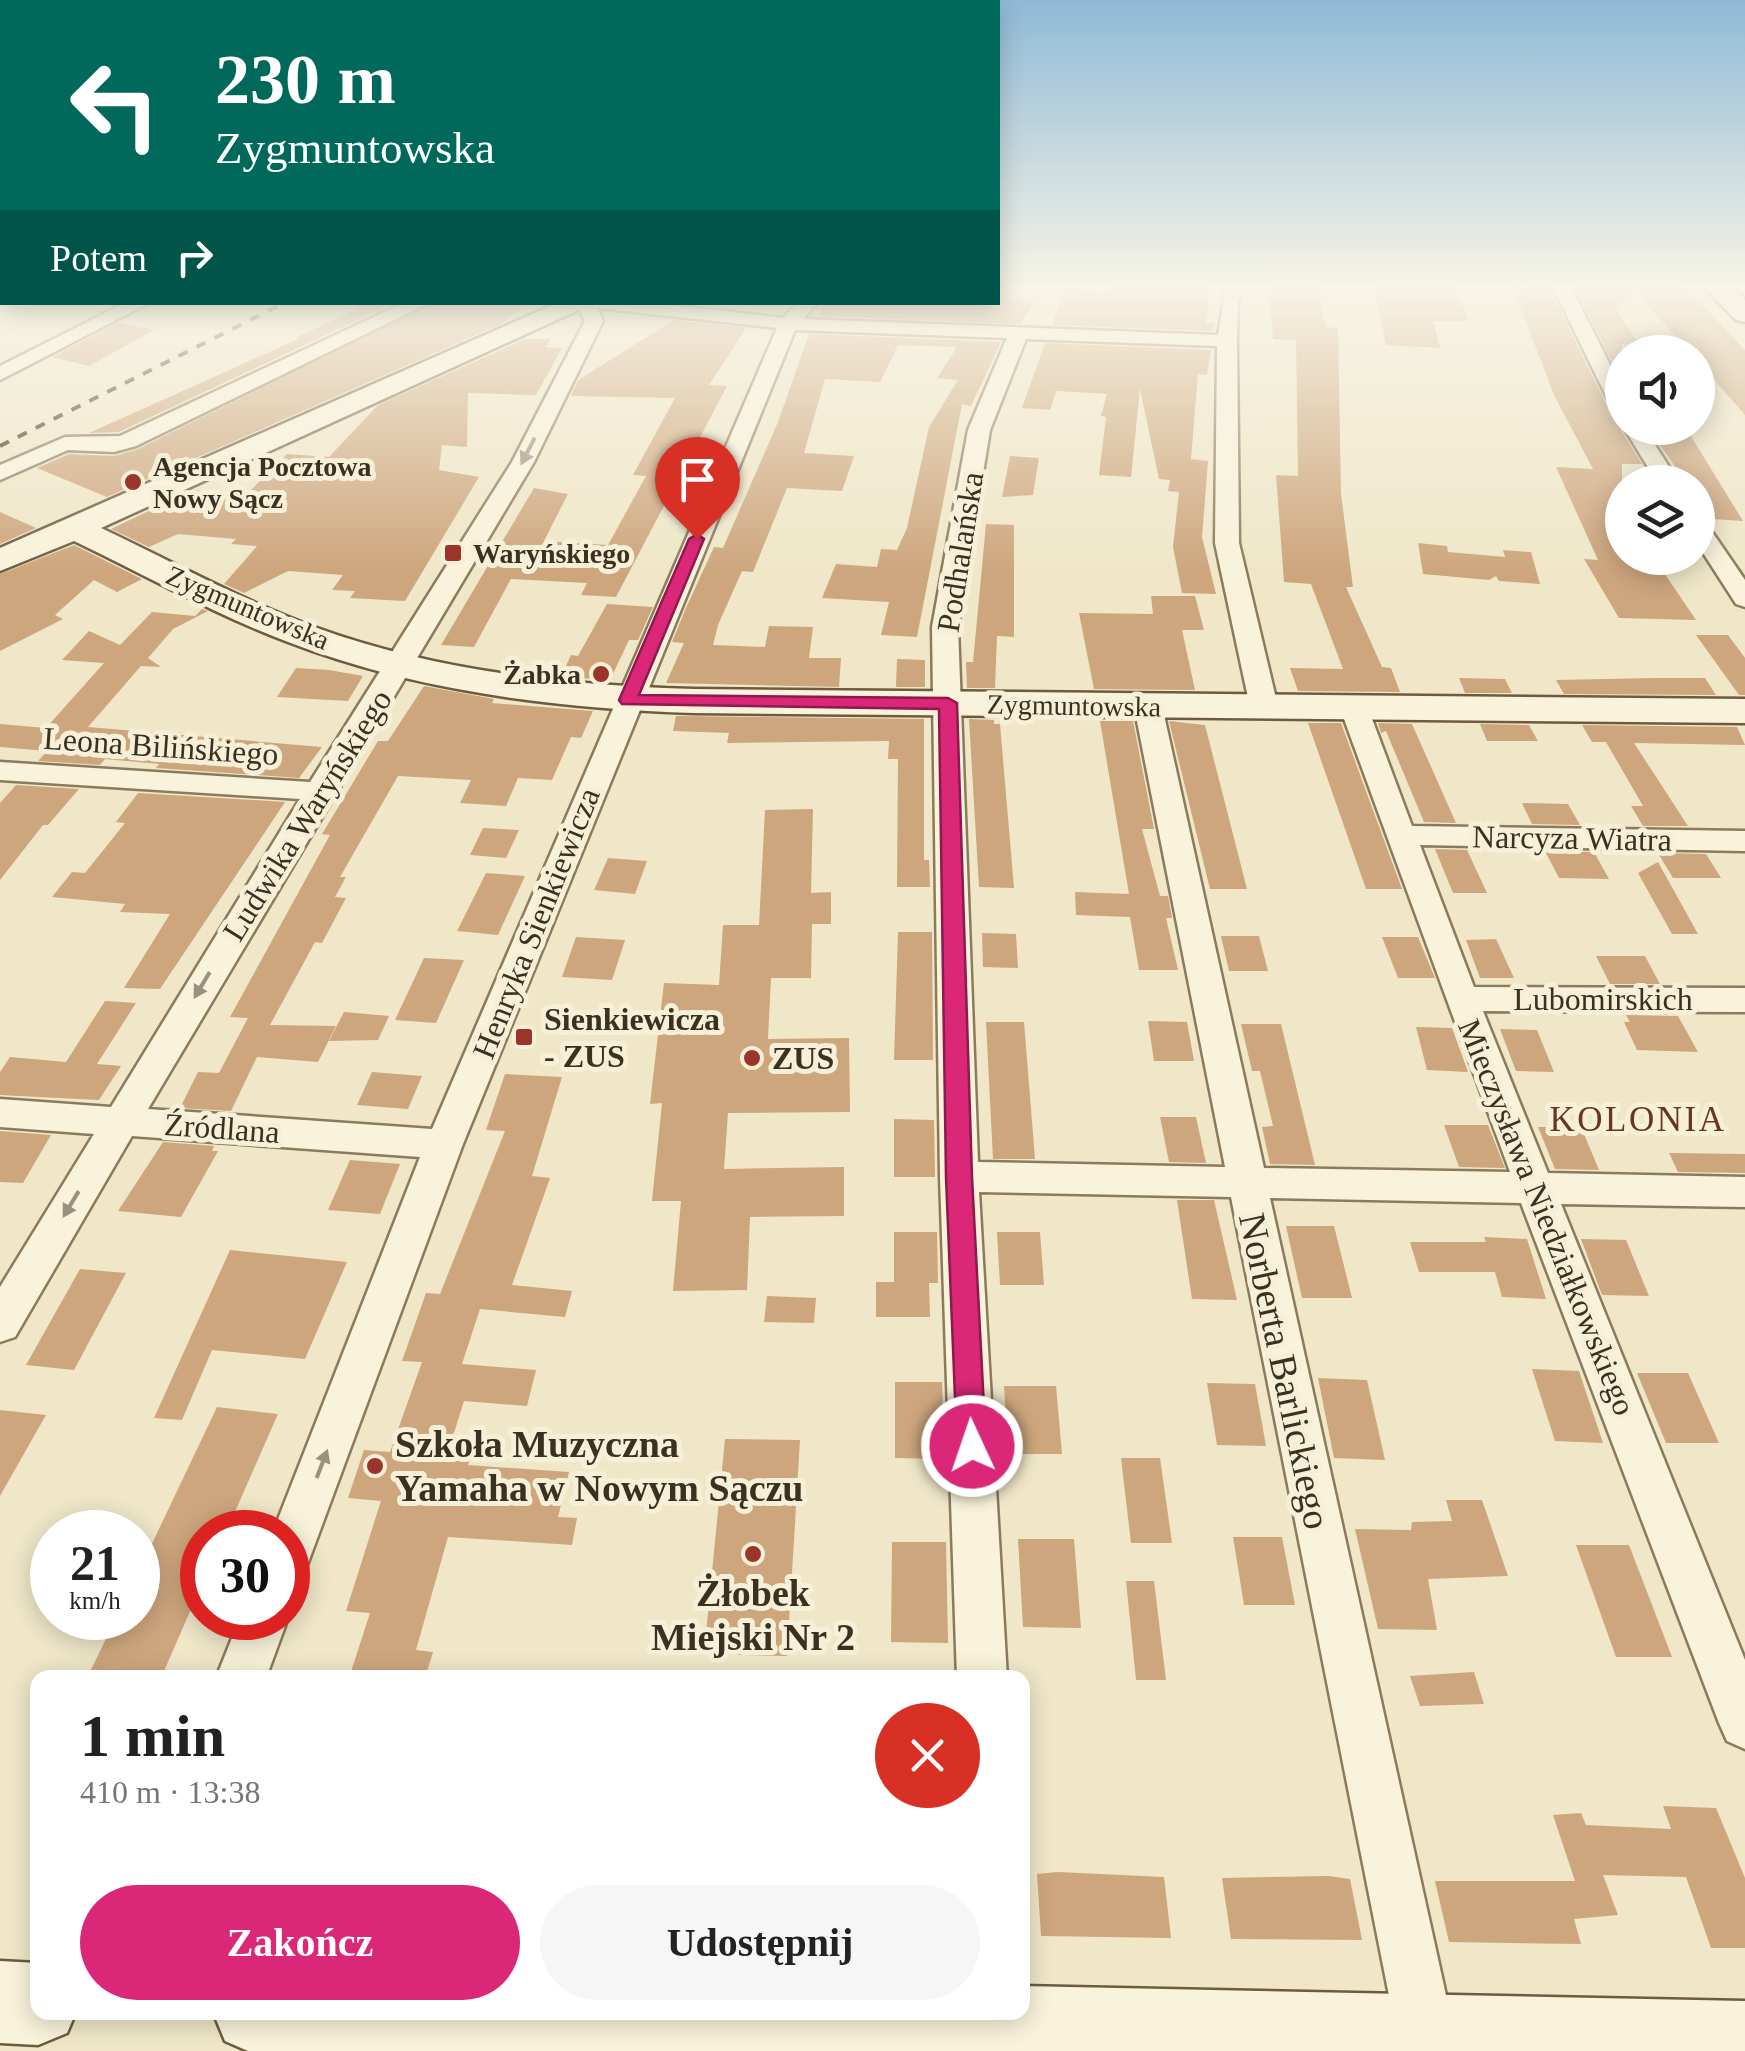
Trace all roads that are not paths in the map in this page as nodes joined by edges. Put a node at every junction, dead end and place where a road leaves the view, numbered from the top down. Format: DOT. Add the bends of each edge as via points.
graph roads {
  1 [pos="257,381"];
  2 [pos="406,381"];
  3 [pos="564,381"];
  4 [pos="764,381"];
  5 [pos="999,381"];
  6 [pos="1226,381"];
  7 [pos="0,473"];
  8 [pos="74,528"];
  9 [pos="1715,554"];
  10 [pos="0,560"];
  11 [pos="1745,599"];
  12 [pos="402,664"];
  13 [pos="628,700"];
  14 [pos="948,703"];
  15 [pos="1148,706"];
  16 [pos="1264,708"];
  17 [pos="1354,708"];
  18 [pos="1745,711"];
  19 [pos="0,771"];
  20 [pos="318,791"];
  21 [pos="1400,835"];
  22 [pos="1745,841"];
  23 [pos="1461,999"];
  24 [pos="1745,1000"];
  25 [pos="0,1113"];
  26 [pos="120,1120"];
  27 [pos="444,1144"];
  28 [pos="959,1177"];
  29 [pos="1245,1183"];
  30 [pos="1538,1190"];
  31 [pos="1745,1192"];
  32 [pos="0,1324"];
  33 [pos="305,1510"];
  34 [pos="256,1640"];
  35 [pos="244,1670"];
  36 [pos="982,1670"];
  37 [pos="1745,1723"];
  38 [pos="0,2002"];
  39 [pos="30,2004"];
  40 [pos="915,2020"];
  41 [pos="998,2021"];
  42 [pos="1426,2036"];
  43 [pos="1745,2043"];
  1 -- 7 [label="street" via="128,442 64,443"];
  2 -- 8 [label="main road"];
  3 -- 12 [label="street, Ludwika Waryńskiego, one-way"];
  4 -- 13 [label="street, Henryka Sienkiewicza"];
  5 -- 14 [label="street, Podhalańska" via="979,430 945,627"];
  6 -- 16 [label="street" via="1227,543"];
  8 -- 10 [label="main road"];
  8 -- 12 [label="main road, Zygmuntowska" via="264,619"];
  9 -- 11 [label="street"];
  12 -- 13 [label="main road, Zygmuntowska"];
  12 -- 20 [label="street, Ludwika Waryńskiego"];
  13 -- 14 [label="main road, Zygmuntowska"];
  13 -- 27 [label="street, Henryka Sienkiewicza"];
  14 -- 15 [label="main road, Zygmuntowska"];
  14 -- 28 [label="street, Podhalańska"];
  15 -- 16 [label="main road, Zygmuntowska"];
  15 -- 29 [label="street, Norberta Barlickiego"];
  16 -- 17 [label="main road, Zygmuntowska"];
  17 -- 18 [label="main road, Zygmuntowska"];
  17 -- 21 [label="street, Mieczysława Niedziałkowskiego"];
  19 -- 20 [label="street, Leona Bilińskiego"];
  20 -- 26 [label="street, Ludwika Waryńskiego, one-way"];
  21 -- 22 [label="street, Narcyza Wiatra"];
  21 -- 23 [label="street, Mieczysława Niedziałkowskiego"];
  23 -- 24 [label="street, Lubomirskich"];
  23 -- 30 [label="street, Mieczysława Niedziałkowskiego"];
  25 -- 26 [label="street, Źródlana"];
  26 -- 27 [label="street, Źródlana"];
  26 -- 32 [label="street, Ludwika Waryńskiego, one-way"];
  33 -- 27 [label="street, Henryka Sienkiewicza, one-way"];
  28 -- 29 [label="street"];
  28 -- 36 [label="street, Podhalańska"];
  29 -- 30 [label="street"];
  29 -- 42 [label="street, Norberta Barlickiego"];
  30 -- 31 [label="street"];
  30 -- 37 [label="street, Mieczysława Niedziałkowskiego"];
  34 -- 35 [label="street"];
  38 -- 39 [label="main road"];
  40 -- 41 [label="main road"];
  41 -- 42 [label="main road"];
  42 -- 43 [label="main road"];
}
